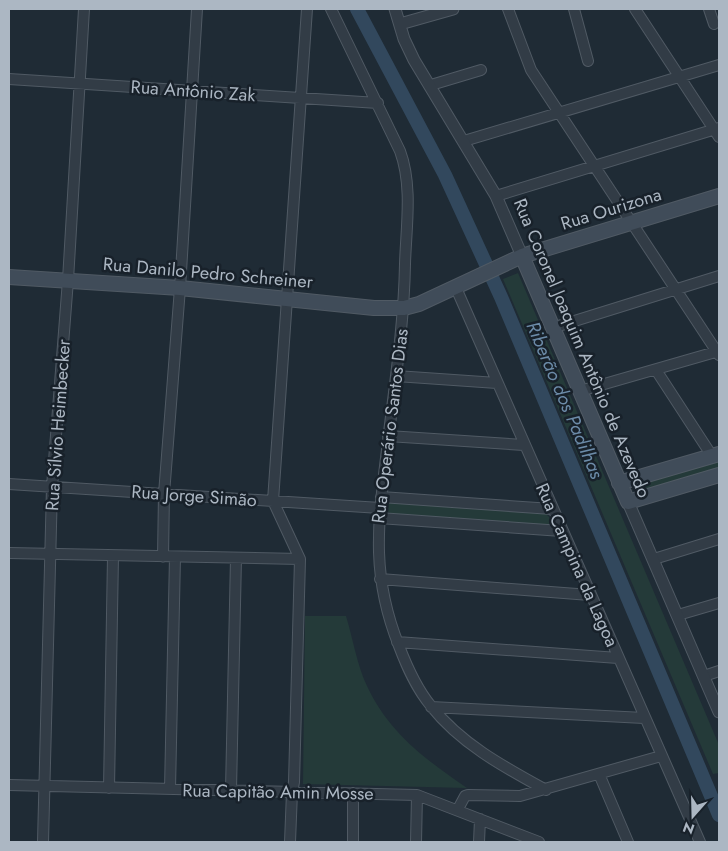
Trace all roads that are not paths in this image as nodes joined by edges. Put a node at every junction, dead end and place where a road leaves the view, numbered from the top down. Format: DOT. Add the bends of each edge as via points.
graph roads {
  1 [pos="84,9"];
  2 [pos="197,9"];
  3 [pos="308,9"];
  4 [pos="331,9"];
  5 [pos="395,9"];
  6 [pos="453,9"];
  7 [pos="508,9"];
  8 [pos="574,9"];
  9 [pos="634,9"];
  10 [pos="708,9"];
  11 [pos="400,24"];
  12 [pos="714,24"];
  13 [pos="588,61"];
  14 [pos="719,65"];
  15 [pos="481,70"];
  16 [pos="679,77"];
  17 [pos="9,79"];
  18 [pos="79,83"];
  19 [pos="431,85"];
  20 [pos="192,91"];
  21 [pos="301,98"];
  22 [pos="378,103"];
  23 [pos="558,112"];
  24 [pos="717,131"];
  25 [pos="464,140"];
  26 [pos="593,166"];
  27 [pos="496,196"];
  28 [pos="719,196"];
  29 [pos="630,223"];
  30 [pos="524,261"];
  31 [pos="719,276"];
  32 [pos="9,277"];
  33 [pos="68,280"];
  34 [pos="180,288"];
  35 [pos="456,288"];
  36 [pos="675,290"];
  37 [pos="289,299"];
  38 [pos="404,308"];
  39 [pos="552,328"];
  40 [pos="718,353"];
  41 [pos="656,370"];
  42 [pos="396,376"];
  43 [pos="497,383"];
  44 [pos="580,391"];
  45 [pos="388,436"];
  46 [pos="524,445"];
  47 [pos="716,455"];
  48 [pos="719,475"];
  49 [pos="619,483"];
  50 [pos="9,484"];
  51 [pos="52,487"];
  52 [pos="164,494"];
  53 [pos="273,501"];
  54 [pos="628,502"];
  55 [pos="380,508"];
  56 [pos="552,509"];
  57 [pos="562,531"];
  58 [pos="719,539"];
  59 [pos="9,554"];
  60 [pos="50,554"];
  61 [pos="113,556"];
  62 [pos="163,557"];
  63 [pos="174,557"];
  64 [pos="236,558"];
  65 [pos="300,559"];
  66 [pos="654,559"];
  67 [pos="380,579"];
  68 [pos="590,595"];
  69 [pos="719,602"];
  70 [pos="678,615"];
  71 [pos="397,642"];
  72 [pos="618,658"];
  73 [pos="719,671"];
  74 [pos="704,676"];
  75 [pos="431,707"];
  76 [pos="719,712"];
  77 [pos="644,718"];
  78 [pos="661,756"];
  79 [pos="600,774"];
  80 [pos="9,785"];
  81 [pos="45,786"];
  82 [pos="109,788"];
  83 [pos="170,789"];
  84 [pos="231,790"];
  85 [pos="546,790"];
  86 [pos="292,792"];
  87 [pos="353,793"];
  88 [pos="417,795"];
  89 [pos="458,809"];
  90 [pos="480,819"];
  91 [pos="43,842"];
  92 [pos="290,842"];
  93 [pos="352,842"];
  94 [pos="416,842"];
  95 [pos="480,842"];
  96 [pos="538,842"];
  97 [pos="628,842"];
  98 [pos="700,842"];
  1 -- 18 [label="street, Rua Sílvio Heimbecker"];
  2 -- 20 [label="street"];
  3 -- 21 [label="street"];
  4 -- 22 [label="street, Rua Operário Santos Dias"];
  5 -- 11 [label="street, Rua Coronel Joaquim Antônio de Azevedo"];
  6 -- 11 [label="street"];
  7 -- 23 [label="street" via="531,70"];
  8 -- 13 [label="street"];
  9 -- 16 [label="street"];
  10 -- 12 [label="street"];
  11 -- 19 [label="street, Rua Coronel Joaquim Antônio de Azevedo" via="414,60"];
  14 -- 16 [label="street"];
  15 -- 19 [label="street"];
  16 -- 23 [label="street"];
  16 -- 24 [label="street"];
  17 -- 18 [label="street, Rua Antônio Zak"];
  18 -- 20 [label="street, Rua Antônio Zak"];
  18 -- 33 [label="street, Rua Sílvio Heimbecker"];
  19 -- 25 [label="street, Rua Coronel Joaquim Antônio de Azevedo"];
  20 -- 21 [label="street, Rua Antônio Zak"];
  20 -- 34 [label="street"];
  21 -- 22 [label="street, Rua Antônio Zak"];
  21 -- 37 [label="street"];
  22 -- 38 [label="street, Rua Operário Santos Dias" via="407,175"];
  23 -- 25 [label="street"];
  23 -- 26 [label="street"];
  24 -- 26 [label="street"];
  25 -- 27 [label="street, Rua Coronel Joaquim Antônio de Azevedo"];
  26 -- 27 [label="street"];
  26 -- 29 [label="street"];
  27 -- 30 [label="street, Rua Coronel Joaquim Antônio de Azevedo"];
  28 -- 29 [label="main road, Rua Ourizona"];
  29 -- 30 [label="main road, Rua Ourizona" via="536,252"];
  29 -- 36 [label="street"];
  30 -- 35 [label="main road, Rua Ourizona" via="504,265"];
  30 -- 39 [label="main road, Rua Coronel Joaquim Antônio de Azevedo"];
  31 -- 36 [label="street"];
  32 -- 33 [label="main road, Rua Danilo Pedro Schreiner"];
  33 -- 34 [label="main road, Rua Danilo Pedro Schreiner"];
  33 -- 51 [label="street, Rua Sílvio Heimbecker"];
  34 -- 37 [label="main road, Rua Danilo Pedro Schreiner"];
  34 -- 52 [label="street"];
  35 -- 38 [label="main road, Rua Ourizona"];
  35 -- 43 [label="street, Rua Campina da Lagoa"];
  36 -- 39 [label="street"];
  36 -- 40 [label="street"];
  37 -- 38 [label="main road, Rua Danilo Pedro Schreiner"];
  37 -- 53 [label="street"];
  38 -- 42 [label="street, Rua Operário Santos Dias"];
  39 -- 44 [label="main road, Rua Coronel Joaquim Antônio de Azevedo"];
  40 -- 41 [label="street"];
  41 -- 44 [label="street"];
  41 -- 47 [label="street"];
  42 -- 43 [label="street"];
  42 -- 45 [label="street, Rua Operário Santos Dias"];
  43 -- 46 [label="street, Rua Campina da Lagoa"];
  44 -- 49 [label="main road, Rua Coronel Joaquim Antônio de Azevedo"];
  45 -- 46 [label="street"];
  45 -- 55 [label="street, Rua Operário Santos Dias"];
  46 -- 56 [label="street, Rua Campina da Lagoa"];
  47 -- 49 [label="main road"];
  48 -- 54 [label="main road"];
  49 -- 54 [label="main road, Rua Coronel Joaquim Antônio de Azevedo"];
  50 -- 51 [label="street, Rua Jorge Simão"];
  51 -- 52 [label="street, Rua Jorge Simão"];
  51 -- 60 [label="street, Rua Sílvio Heimbecker"];
  52 -- 53 [label="street, Rua Jorge Simão"];
  52 -- 62 [label="street"];
  53 -- 55 [label="street, Rua Jorge Simão"];
  53 -- 65 [label="street"];
  54 -- 66 [label="street, Rua Coronel Joaquim Antônio de Azevedo"];
  55 -- 56 [label="street, Rua Jorge Simão"];
  55 -- 57 [label="street, Rua Jorge Simão"];
  55 -- 67 [label="street, Rua Operário Santos Dias" via="377,553"];
  56 -- 57 [label="street, Rua Campina da Lagoa"];
  57 -- 68 [label="street, Rua Campina da Lagoa"];
  58 -- 66 [label="street"];
  59 -- 60 [label="street"];
  60 -- 61 [label="street"];
  60 -- 81 [label="street, Rua Sílvio Heimbecker"];
  61 -- 62 [label="street"];
  61 -- 82 [label="street"];
  62 -- 63 [label="street"];
  63 -- 64 [label="street"];
  63 -- 83 [label="street"];
  64 -- 65 [label="street"];
  64 -- 84 [label="street"];
  65 -- 86 [label="street"];
  66 -- 70 [label="street, Rua Coronel Joaquim Antônio de Azevedo"];
  67 -- 68 [label="street"];
  67 -- 71 [label="street, Rua Operário Santos Dias"];
  68 -- 72 [label="street, Rua Campina da Lagoa"];
  69 -- 70 [label="street"];
  70 -- 74 [label="street, Rua Coronel Joaquim Antônio de Azevedo"];
  71 -- 72 [label="street"];
  71 -- 75 [label="street, Rua Operário Santos Dias" via="412,678"];
  72 -- 77 [label="street, Rua Campina da Lagoa"];
  73 -- 74 [label="street"];
  74 -- 76 [label="street, Rua Coronel Joaquim Antônio de Azevedo"];
  75 -- 77 [label="street"];
  75 -- 85 [label="street, Rua Operário Santos Dias" via="486,755"];
  77 -- 78 [label="street, Rua Campina da Lagoa"];
  78 -- 79 [label="street"];
  78 -- 98 [label="street, Rua Campina da Lagoa"];
  79 -- 85 [label="street"];
  79 -- 97 [label="street"];
  80 -- 81 [label="street, Rua Capitão Amin Mosse"];
  81 -- 82 [label="street, Rua Capitão Amin Mosse"];
  81 -- 91 [label="street, Rua Sílvio Heimbecker"];
  82 -- 83 [label="street, Rua Capitão Amin Mosse"];
  83 -- 84 [label="street, Rua Capitão Amin Mosse"];
  84 -- 86 [label="street, Rua Capitão Amin Mosse"];
  85 -- 89 [label="street" via="511,797 468,795"];
  86 -- 87 [label="street, Rua Capitão Amin Mosse"];
  86 -- 92 [label="street"];
  87 -- 88 [label="street, Rua Capitão Amin Mosse"];
  87 -- 93 [label="street"];
  88 -- 89 [label="street, Rua Capitão Amin Mosse"];
  88 -- 94 [label="street"];
  89 -- 90 [label="street, Rua Capitão Amin Mosse"];
  90 -- 95 [label="street"];
  90 -- 96 [label="street, Rua Capitão Amin Mosse"];
}
